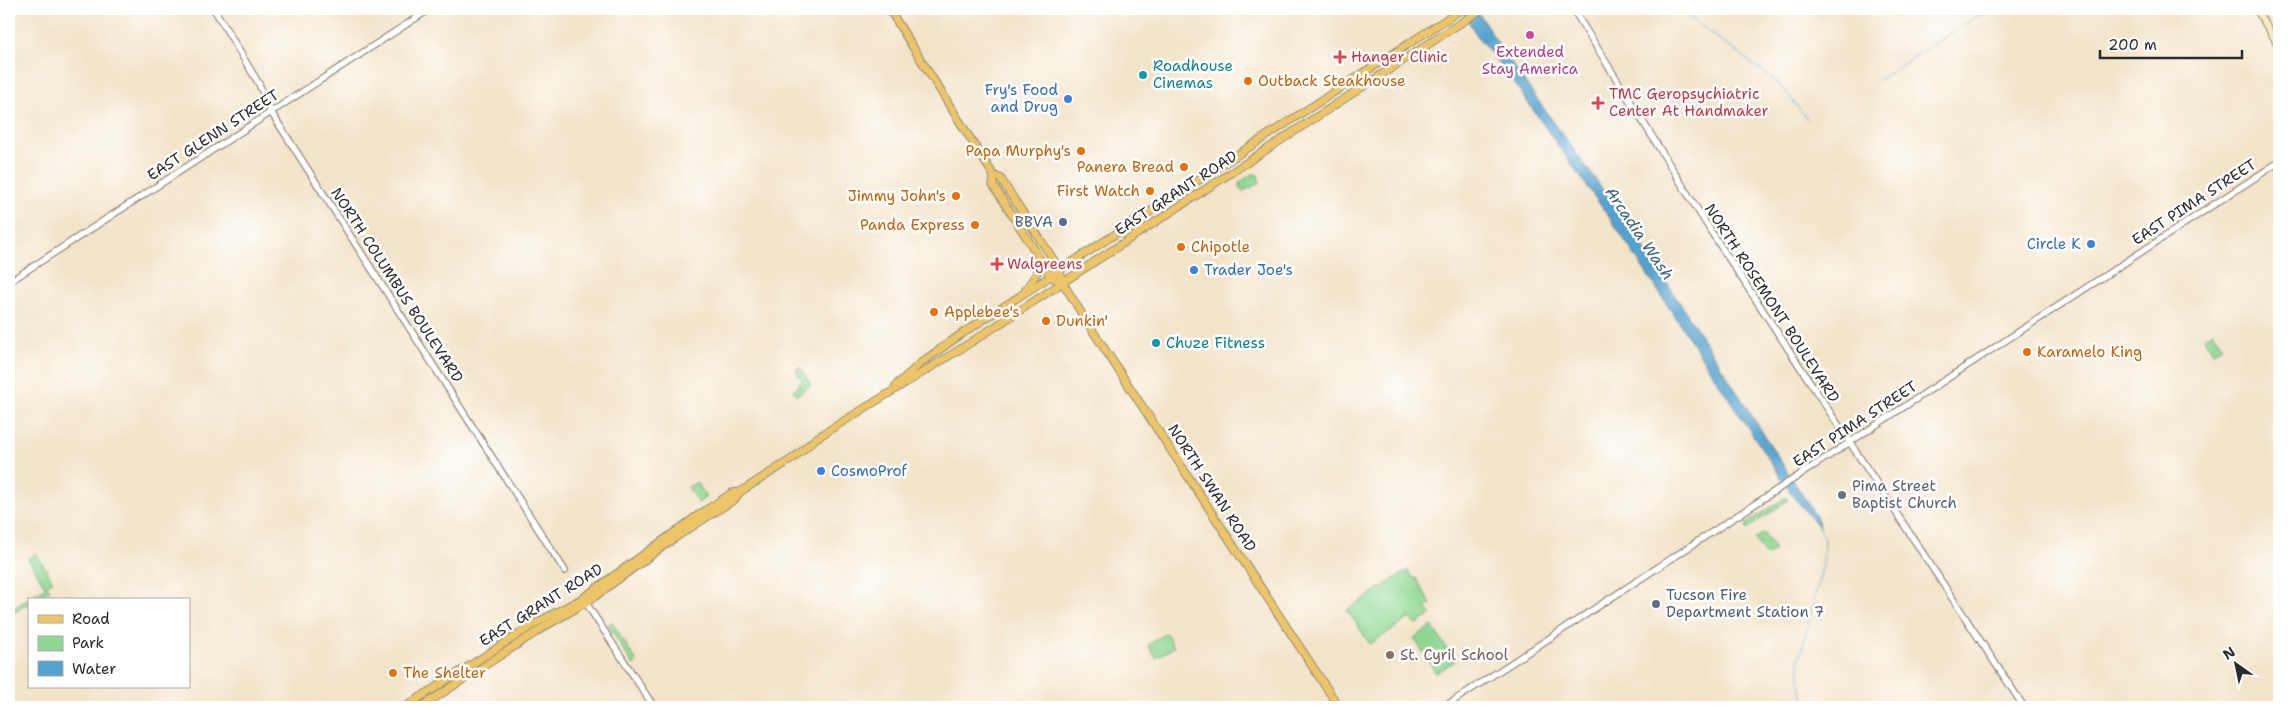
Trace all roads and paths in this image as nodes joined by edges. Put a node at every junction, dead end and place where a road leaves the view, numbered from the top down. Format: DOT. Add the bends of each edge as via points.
graph roads {
  1 [pos="214,9"];
  2 [pos="430,9"];
  3 [pos="889,9"];
  4 [pos="1572,9"];
  5 [pos="2256,9"];
  6 [pos="1460,10"];
  7 [pos="1480,10"];
  8 [pos="2279,46"];
  9 [pos="271,112"];
  10 [pos="2279,162"];
  11 [pos="994,176"];
  12 [pos="1037,254"];
  13 [pos="1060,271"];
  14 [pos="1051,276"];
  15 [pos="9,282"];
  16 [pos="1062,283"];
  17 [pos="1018,298"];
  18 [pos="883,395"];
  19 [pos="1848,443"];
  20 [pos="565,571"];
  21 [pos="584,600"];
  22 [pos="405,707"];
  23 [pos="421,707"];
  24 [pos="654,707"];
  25 [pos="1339,707"];
  26 [pos="1444,707"];
  27 [pos="2024,707"];
  1 -- 9 [label="street, NORTH COLUMBUS BOULEVARD" via="259,84"];
  2 -- 9 [label="street, EAST GLENN STREET"];
  3 -- 11 [label="main road, NORTH SWAN ROAD"];
  4 -- 19 [label="street, NORTH ROSEMONT BOULEVARD"];
  5 -- 8 [label="main road"];
  6 -- 13 [label="main road, EAST GRANT ROAD"];
  7 -- 16 [label="main road, EAST GRANT ROAD"];
  9 -- 15 [label="street, EAST GLENN STREET"];
  9 -- 20 [label="street, NORTH COLUMBUS BOULEVARD"];
  10 -- 19 [label="street, EAST PIMA STREET"];
  11 -- 12 [label="main road, NORTH SWAN ROAD" via="993,185"];
  11 -- 13 [label="main road, NORTH SWAN ROAD" via="1000,178"];
  12 -- 14 [label="main road, NORTH SWAN ROAD"];
  12 -- 17 [label="main road" via="1036,278"];
  13 -- 14 [label="main road, EAST GRANT ROAD"];
  13 -- 16 [label="main road, NORTH SWAN ROAD"];
  14 -- 16 [label="main road, NORTH SWAN ROAD"];
  14 -- 17 [label="main road, EAST GRANT ROAD"];
  16 -- 18 [label="main road, EAST GRANT ROAD"];
  16 -- 25 [label="main road, NORTH SWAN ROAD"];
  17 -- 18 [label="main road, EAST GRANT ROAD" via="922,362"];
  18 -- 21 [label="main road, EAST GRANT ROAD"];
  19 -- 26 [label="street, EAST PIMA STREET"];
  19 -- 27 [label="street, NORTH ROSEMONT BOULEVARD"];
  21 -- 22 [label="main road, EAST GRANT ROAD" via="536,623"];
  21 -- 23 [label="main road, EAST GRANT ROAD"];
  21 -- 24 [label="street"];
}
